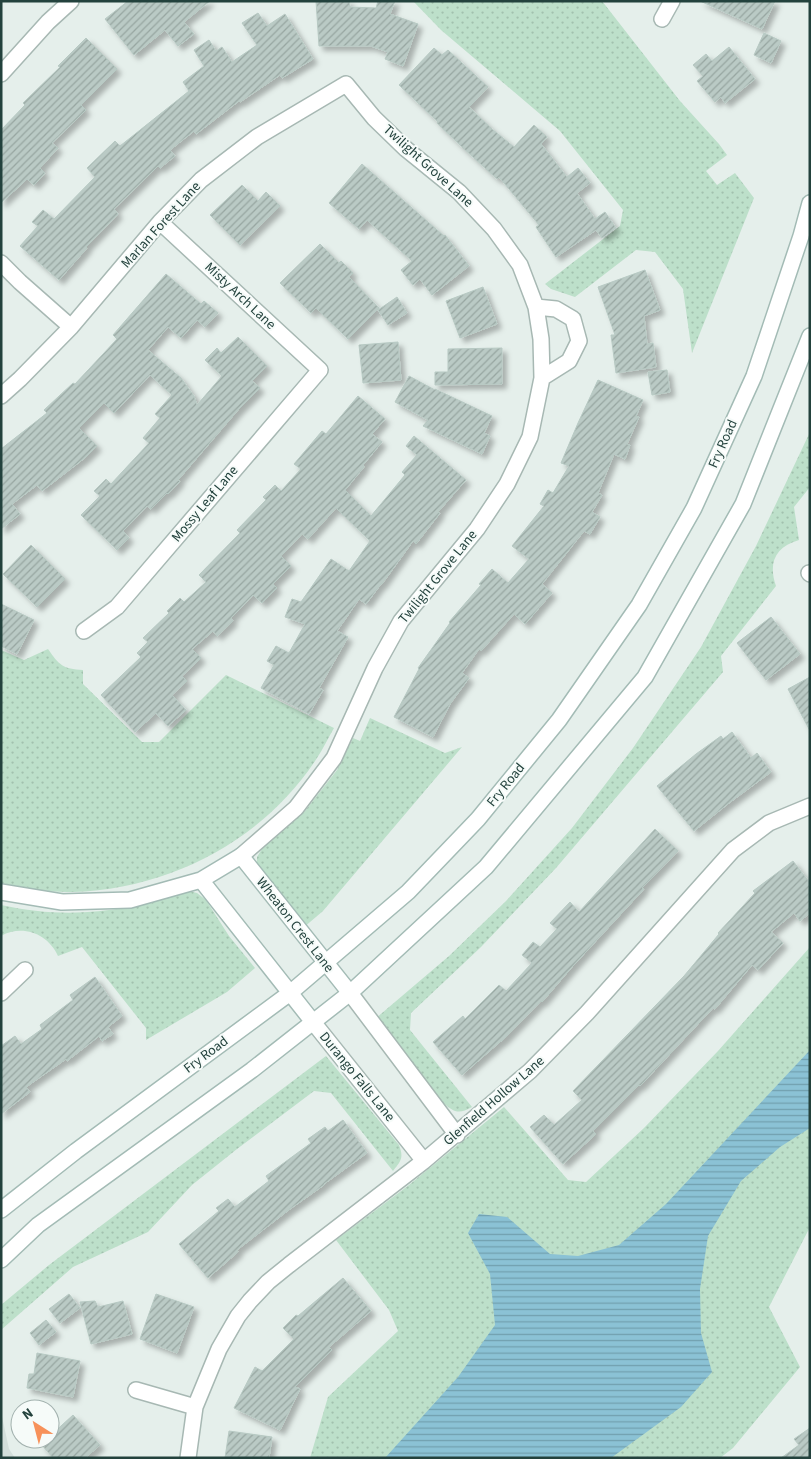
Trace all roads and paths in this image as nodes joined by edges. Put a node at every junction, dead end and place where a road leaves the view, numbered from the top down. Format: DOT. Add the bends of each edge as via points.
graph roads {
  1 [pos="71,1"];
  2 [pos="672,1"];
  3 [pos="662,19"];
  4 [pos="1,74"];
  5 [pos="346,84"];
  6 [pos="810,203"];
  7 [pos="160,222"];
  8 [pos="1,263"];
  9 [pos="536,307"];
  10 [pos="71,326"];
  11 [pos="810,336"];
  12 [pos="320,370"];
  13 [pos="542,378"];
  14 [pos="1,396"];
  15 [pos="84,631"];
  16 [pos="810,806"];
  17 [pos="241,856"];
  18 [pos="201,880"];
  19 [pos="1,892"];
  20 [pos="326,963"];
  21 [pos="25,970"];
  22 [pos="1,993"];
  23 [pos="290,993"];
  24 [pos="350,993"];
  25 [pos="313,1022"];
  26 [pos="457,1135"];
  27 [pos="424,1162"];
  28 [pos="1,1210"];
  29 [pos="1,1260"];
  30 [pos="136,1390"];
  31 [pos="195,1407"];
  32 [pos="188,1458"];
  1 -- 4 [label="street"];
  2 -- 3 [label="street"];
  5 -- 7 [label="street, Marlan Forest Lane" via="258,137 201,180"];
  5 -- 9 [label="street, Twilight Grove Lane" via="374,118 459,192 494,229 520,265"];
  6 -- 20 [label="street, Fry Road" via="754,376 694,508 639,605 559,720 478,819 408,892"];
  7 -- 10 [label="street, Marlan Forest Lane"];
  7 -- 12 [label="street, Misty Arch Lane"];
  8 -- 10 [label="street"];
  9 -- 13 [label="street, Twilight Grove Lane"];
  9 -- 13 [label="street" via="556,309 573,320 579,341 570,361"];
  10 -- 14 [label="street, Marlan Forest Lane"];
  11 -- 24 [label="street" via="743,504 645,677 486,868"];
  12 -- 15 [label="street, Mossy Leaf Lane" via="117,607"];
  13 -- 17 [label="street, Twilight Grove Lane" via="530,437 508,484 477,529 401,621 375,668 334,758 296,808"];
  16 -- 26 [label="street, Glenfield Hollow Lane" via="769,823 733,850 537,1065"];
  17 -- 18 [label="street, Twilight Grove Lane"];
  17 -- 20 [label="street, Wheaton Crest Lane"];
  18 -- 19 [label="street, Twilight Grove Lane" via="130,900 62,902"];
  18 -- 23 [label="street"];
  20 -- 23 [label="street, Fry Road"];
  20 -- 24 [label="street, Wheaton Crest Lane"];
  21 -- 22 [label="street"];
  23 -- 25 [label="street, Durango Falls Lane"];
  23 -- 28 [label="street, Fry Road"];
  24 -- 25 [label="street"];
  24 -- 26 [label="street"];
  25 -- 27 [label="street, Durango Falls Lane"];
  25 -- 29 [label="street" via="252,1070 38,1224"];
  26 -- 27 [label="street, Glenfield Hollow Lane"];
  27 -- 31 [label="street, Glenfield Hollow Lane" via="289,1265 250,1301 219,1349"];
  30 -- 31 [label="street"];
  31 -- 32 [label="street, Glenfield Hollow Lane"];
}
